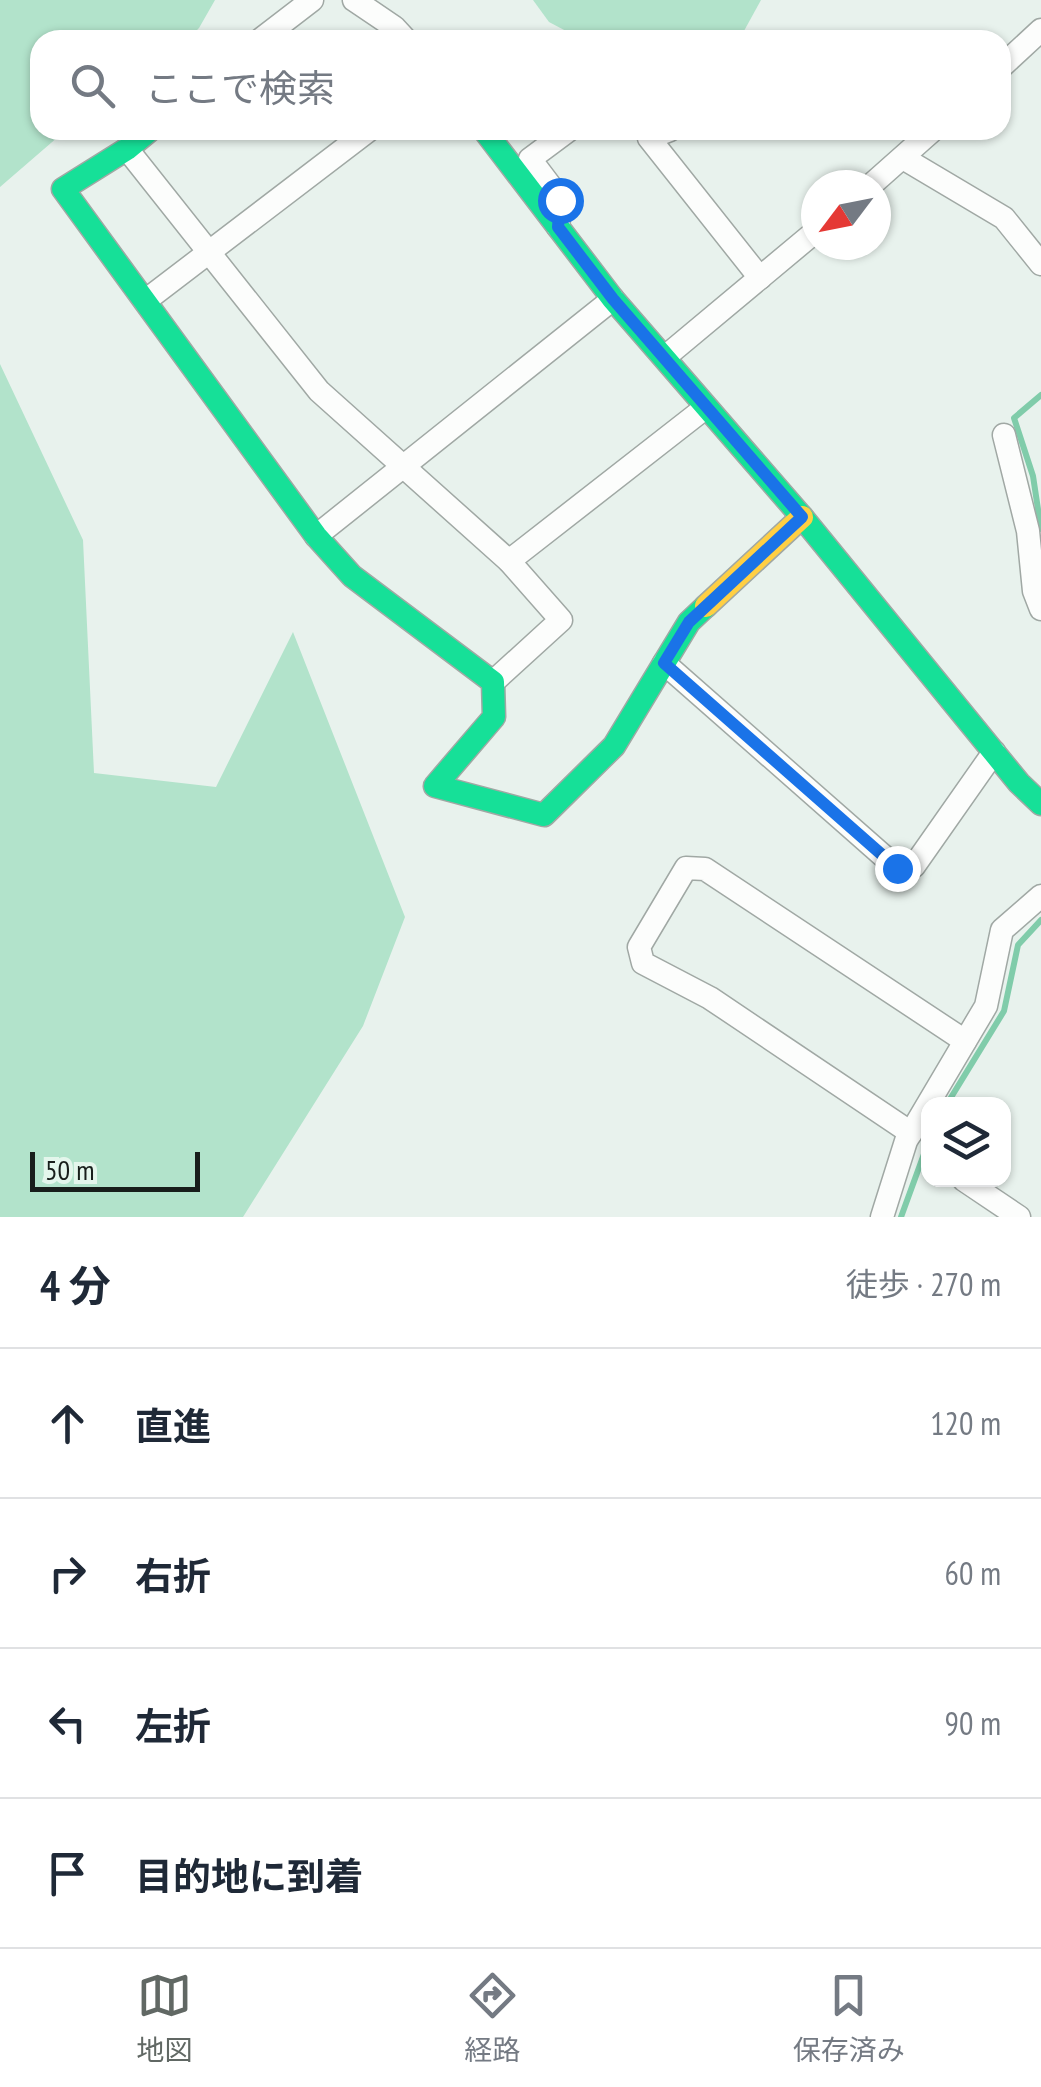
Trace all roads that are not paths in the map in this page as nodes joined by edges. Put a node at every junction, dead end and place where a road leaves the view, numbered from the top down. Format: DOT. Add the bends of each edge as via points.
graph roads {
  1 [pos="312,0"];
  2 [pos="354,0"];
  3 [pos="273,30"];
  4 [pos="397,30"];
  5 [pos="1041,30"];
  6 [pos="1011,58"];
  7 [pos="138,140"];
  8 [pos="356,140"];
  9 [pos="492,140"];
  10 [pos="556,140"];
  11 [pos="651,140"];
  12 [pos="922,140"];
  13 [pos="128,149"];
  14 [pos="903,158"];
  15 [pos="889,170"];
  16 [pos="558,227"];
  17 [pos="801,244"];
  18 [pos="208,253"];
  19 [pos="1041,264"];
  20 [pos="760,278"];
  21 [pos="613,299"];
  22 [pos="146,300"];
  23 [pos="665,357"];
  24 [pos="705,408"];
  25 [pos="1004,435"];
  26 [pos="402,468"];
  27 [pos="802,517"];
  28 [pos="316,536"];
  29 [pos="509,561"];
  30 [pos="1041,608"];
  31 [pos="664,663"];
  32 [pos="494,682"];
  33 [pos="994,752"];
  34 [pos="1041,804"];
  35 [pos="1041,896"];
  36 [pos="965,1042"];
  37 [pos="911,1132"];
  38 [pos="974,1187"];
  39 [pos="882,1217"];
  40 [pos="1019,1217"];
  1 -- 3 [label="street"];
  2 -- 4 [label="street"];
  5 -- 6 [label="street"];
  7 -- 13 [label="street"];
  8 -- 18 [label="street"];
  9 -- 16 [label="street"];
  10 -- 16 [label="street" via="530,159 560,200"];
  11 -- 20 [label="street"];
  12 -- 14 [label="street"];
  13 -- 18 [label="street"];
  13 -- 22 [label="street" via="64,189"];
  14 -- 15 [label="street"];
  14 -- 19 [label="street" via="1004,218"];
  16 -- 21 [label="street"];
  17 -- 20 [label="street"];
  18 -- 22 [label="street"];
  18 -- 26 [label="street" via="319,391"];
  20 -- 23 [label="street"];
  21 -- 23 [label="street"];
  21 -- 26 [label="street"];
  22 -- 28 [label="street"];
  23 -- 24 [label="street"];
  24 -- 27 [label="street"];
  24 -- 29 [label="street"];
  25 -- 30 [label="street"];
  26 -- 28 [label="street"];
  26 -- 29 [label="street"];
  27 -- 31 [label="street" via="689,622"];
  27 -- 33 [label="street"];
  28 -- 32 [label="street" via="352,576"];
  29 -- 32 [label="street" via="561,620"];
  31 -- 32 [label="street" via="614,746 544,814 436,786 494,717"];
  31 -- 33 [label="street" via="897,868 914,866"];
  33 -- 34 [label="street"];
  35 -- 36 [label="street" via="1002,930 986,1006"];
  36 -- 37 [label="street"];
  36 -- 37 [label="street" via="705,869 686,868 639,947 643,963 710,998"];
  37 -- 39 [label="street"];
  38 -- 40 [label="street"];
}
